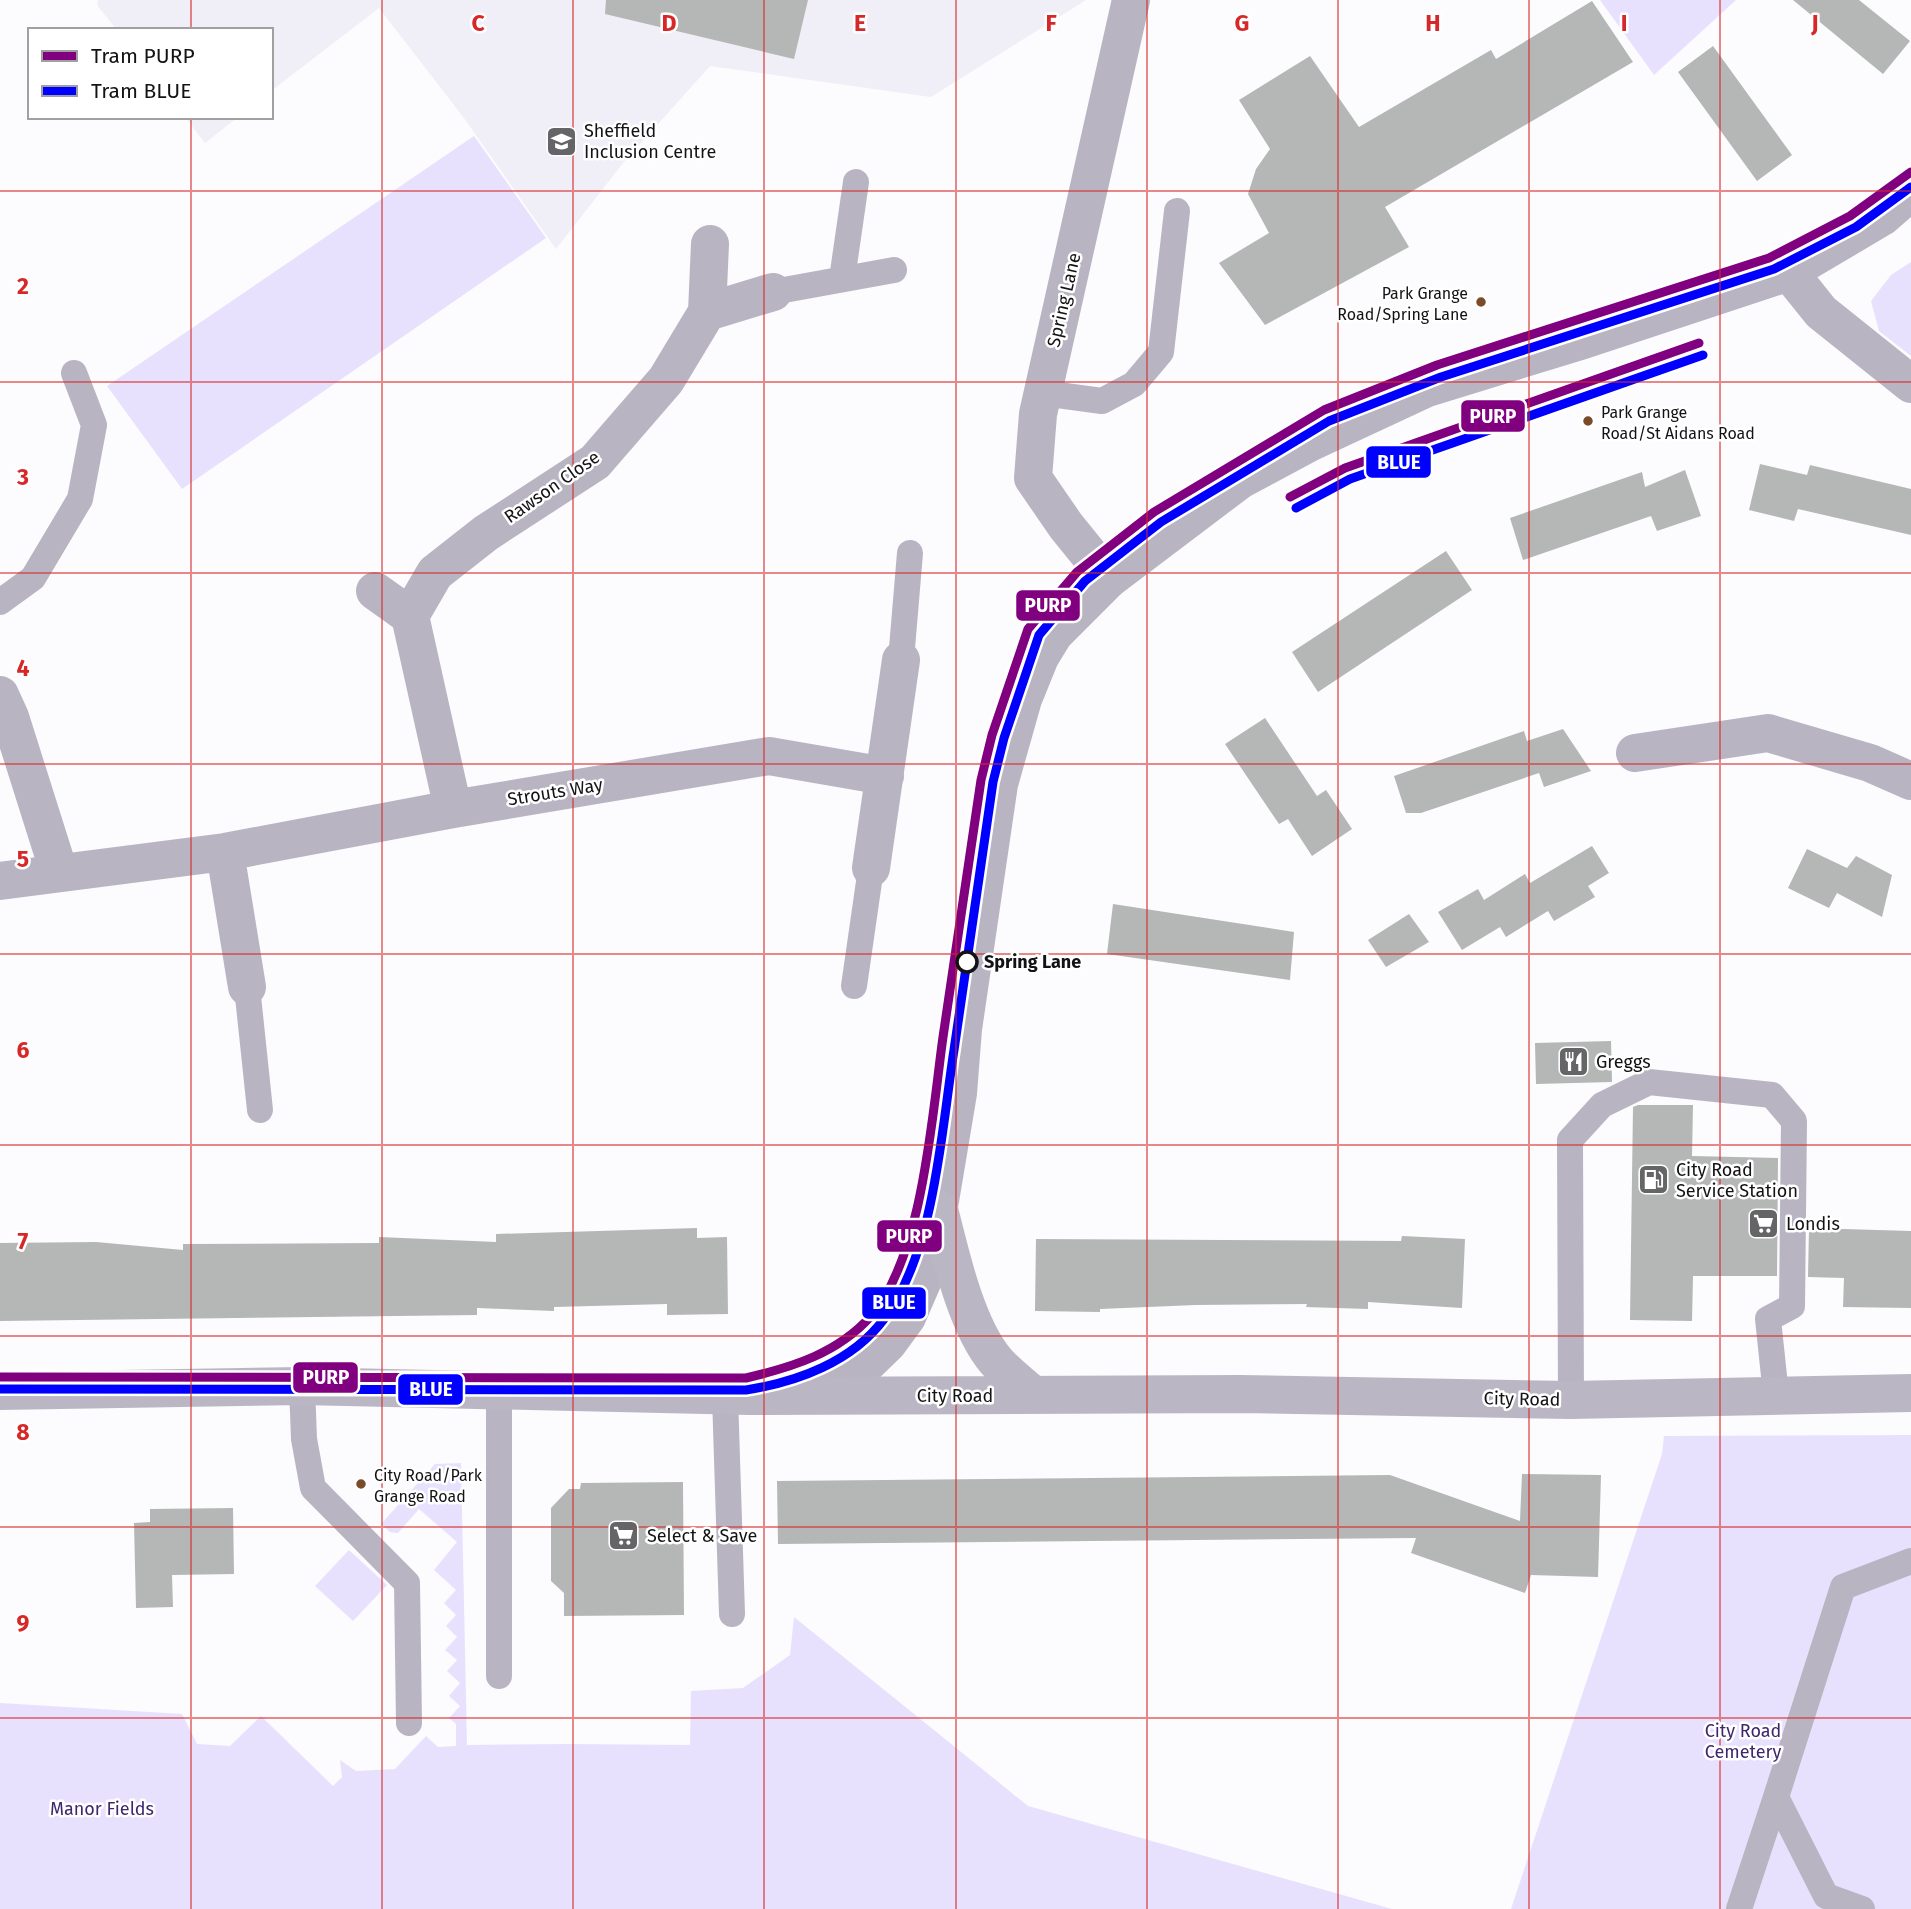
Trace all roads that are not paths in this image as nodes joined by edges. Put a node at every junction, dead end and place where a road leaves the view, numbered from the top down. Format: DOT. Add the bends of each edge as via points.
graph roads {
  1 [pos="1131,0"];
  2 [pos="856,182"];
  3 [pos="1911,192"];
  4 [pos="1177,211"];
  5 [pos="710,244"];
  6 [pos="894,270"];
  7 [pos="1789,272"];
  8 [pos="842,279"];
  9 [pos="773,292"];
  10 [pos="708,312"];
  11 [pos="74,373"];
  12 [pos="1911,384"];
  13 [pos="1043,393"];
  14 [pos="910,553"];
  15 [pos="1109,579"];
  16 [pos="375,591"];
  17 [pos="0,602"];
  18 [pos="410,616"];
  19 [pos="901,660"];
  20 [pos="0,695"];
  21 [pos="1635,753"];
  22 [pos="885,776"];
  23 [pos="1911,781"];
  24 [pos="453,809"];
  25 [pos="225,852"];
  26 [pos="871,868"];
  27 [pos="59,872"];
  28 [pos="0,881"];
  29 [pos="854,986"];
  30 [pos="247,987"];
  31 [pos="260,1110"];
  32 [pos="939,1209"];
  33 [pos="302,1386"];
  34 [pos="499,1389"];
  35 [pos="0,1391"];
  36 [pos="1911,1393"];
  37 [pos="1031,1394"];
  38 [pos="816,1395"];
  39 [pos="1776,1395"];
  40 [pos="725,1396"];
  41 [pos="1571,1399"];
  42 [pos="1911,1561"];
  43 [pos="732,1614"];
  44 [pos="499,1675"];
  45 [pos="409,1723"];
  46 [pos="1776,1797"];
  47 [pos="1739,1909"];
  48 [pos="1862,1909"];
  1 -- 13 [label="street, Spring Lane"];
  2 -- 8 [label="lane"];
  3 -- 7 [label="street" via="1882,217"];
  4 -- 13 [label="lane" via="1161,352 1134,384 1102,401"];
  5 -- 10 [label="street"];
  6 -- 8 [label="lane"];
  7 -- 12 [label="street" via="1821,312"];
  7 -- 15 [label="street" via="1408,395 1240,480"];
  8 -- 9 [label="lane"];
  9 -- 10 [label="street"];
  10 -- 18 [label="street, Rawson Close" via="666,380 594,461 435,573"];
  11 -- 17 [label="lane" via="94,425 80,499 33,578"];
  13 -- 15 [label="street, Spring Lane" via="1033,478"];
  14 -- 19 [label="lane"];
  15 -- 32 [label="street" via="1054,634 1040,656 999,784"];
  16 -- 18 [label="street"];
  18 -- 24 [label="street"];
  19 -- 22 [label="street"];
  20 -- 27 [label="street"];
  21 -- 23 [label="street" via="1768,733 1870,762"];
  22 -- 24 [label="street, Strouts Way" via="769,756"];
  22 -- 26 [label="street"];
  24 -- 25 [label="street, Strouts Way"];
  25 -- 27 [label="street, Strouts Way"];
  25 -- 30 [label="street"];
  26 -- 29 [label="lane"];
  27 -- 28 [label="street, Strouts Way"];
  30 -- 31 [label="lane"];
  32 -- 37 [label="main road" via="980,1335 995,1360"];
  32 -- 38 [label="street" via="929,1266 904,1323 857,1373"];
  33 -- 34 [label="main road, City Road"];
  33 -- 35 [label="main road, City Road"];
  33 -- 45 [label="lane" via="304,1439 313,1488 407,1583"];
  34 -- 40 [label="main road, City Road"];
  34 -- 44 [label="lane"];
  36 -- 39 [label="main road, City Road"];
  37 -- 38 [label="main road, City Road"];
  37 -- 41 [label="main road, City Road"];
  38 -- 40 [label="main road, City Road"];
  39 -- 41 [label="main road, City Road"];
  39 -- 41 [label="lane" via="1768,1318 1792,1306 1794,1121 1772,1095 1649,1082 1602,1105 1570,1140"];
  40 -- 43 [label="lane"];
  42 -- 46 [label="lane" via="1843,1587"];
  46 -- 47 [label="lane"];
  46 -- 48 [label="lane" via="1826,1896"];
}
